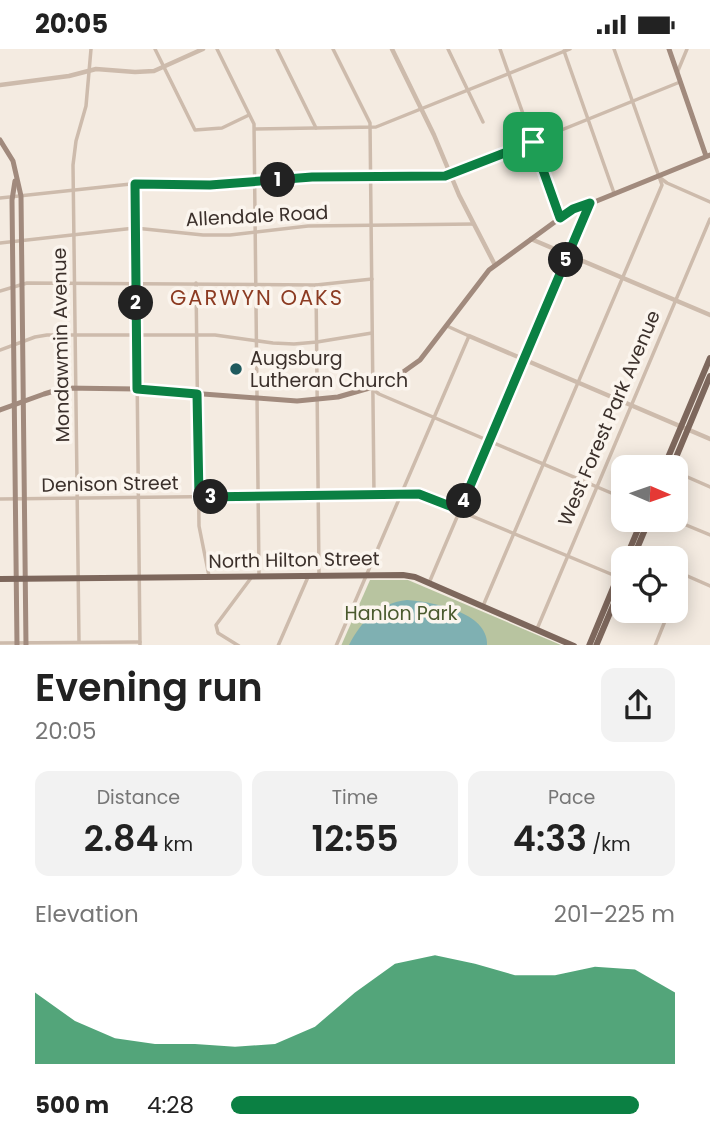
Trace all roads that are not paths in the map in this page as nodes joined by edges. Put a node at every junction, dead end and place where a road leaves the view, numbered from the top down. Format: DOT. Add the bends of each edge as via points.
graph roads {
  1 [pos="91,49"];
  2 [pos="155,49"];
  3 [pos="203,49"];
  4 [pos="217,49"];
  5 [pos="277,49"];
  6 [pos="333,49"];
  7 [pos="391,49"];
  8 [pos="448,49"];
  9 [pos="500,49"];
  10 [pos="570,49"];
  11 [pos="614,49"];
  12 [pos="669,49"];
  13 [pos="687,49"];
  14 [pos="564,50"];
  15 [pos="165,68"];
  16 [pos="90,70"];
  17 [pos="509,73"];
  18 [pos="677,73"];
  19 [pos="680,82"];
  20 [pos="0,85"];
  21 [pos="468,90"];
  22 [pos="632,102"];
  23 [pos="421,109"];
  24 [pos="250,115"];
  25 [pos="588,119"];
  26 [pos="483,122"];
  27 [pos="316,128"];
  28 [pos="370,128"];
  29 [pos="254,129"];
  30 [pos="0,140"];
  31 [pos="533,142"];
  32 [pos="708,155"];
  33 [pos="16,175"];
  34 [pos="450,175"];
  35 [pos="658,175"];
  36 [pos="371,177"];
  37 [pos="255,182"];
  38 [pos="135,184"];
  39 [pos="74,190"];
  40 [pos="614,193"];
  41 [pos="21,196"];
  42 [pos="12,197"];
  43 [pos="0,198"];
  44 [pos="710,202"];
  45 [pos="590,203"];
  46 [pos="560,218"];
  47 [pos="710,219"];
  48 [pos="474,224"];
  49 [pos="371,225"];
  50 [pos="135,228"];
  51 [pos="256,231"];
  52 [pos="74,235"];
  53 [pos="531,239"];
  54 [pos="21,241"];
  55 [pos="12,242"];
  56 [pos="0,243"];
  57 [pos="568,255"];
  58 [pos="495,265"];
  59 [pos="622,278"];
  60 [pos="372,279"];
  61 [pos="22,283"];
  62 [pos="75,283"];
  63 [pos="196,283"];
  64 [pos="256,283"];
  65 [pos="136,284"];
  66 [pos="316,285"];
  67 [pos="13,287"];
  68 [pos="0,292"];
  69 [pos="676,300"];
  70 [pos="710,315"];
  71 [pos="447,326"];
  72 [pos="372,333"];
  73 [pos="75,335"];
  74 [pos="197,335"];
  75 [pos="137,336"];
  76 [pos="469,336"];
  77 [pos="257,340"];
  78 [pos="23,341"];
  79 [pos="317,342"];
  80 [pos="13,345"];
  81 [pos="0,350"];
  82 [pos="710,358"];
  83 [pos="524,359"];
  84 [pos="708,376"];
  85 [pos="578,382"];
  86 [pos="373,387"];
  87 [pos="76,389"];
  88 [pos="137,389"];
  89 [pos="197,394"];
  90 [pos="257,399"];
  91 [pos="317,400"];
  92 [pos="23,402"];
  93 [pos="14,405"];
  94 [pos="631,405"];
  95 [pos="0,410"];
  96 [pos="434,418"];
  97 [pos="684,428"];
  98 [pos="710,439"];
  99 [pos="489,441"];
  100 [pos="670,455"];
  101 [pos="675,455"];
  102 [pos="543,464"];
  103 [pos="688,477"];
  104 [pos="597,487"];
  105 [pos="710,487"];
  106 [pos="611,493"];
  107 [pos="374,494"];
  108 [pos="401,494"];
  109 [pos="318,495"];
  110 [pos="259,496"];
  111 [pos="199,497"];
  112 [pos="77,498"];
  113 [pos="139,498"];
  114 [pos="0,499"];
  115 [pos="15,499"];
  116 [pos="24,499"];
  117 [pos="460,510"];
  118 [pos="688,526"];
  119 [pos="514,533"];
  120 [pos="710,535"];
  121 [pos="568,556"];
  122 [pos="308,575"];
  123 [pos="319,575"];
  124 [pos="366,575"];
  125 [pos="611,575"];
  126 [pos="209,576"];
  127 [pos="256,576"];
  128 [pos="688,576"];
  129 [pos="139,577"];
  130 [pos="78,578"];
  131 [pos="0,579"];
  132 [pos="16,579"];
  133 [pos="26,579"];
  134 [pos="429,583"];
  135 [pos="710,586"];
  136 [pos="611,601"];
  137 [pos="483,606"];
  138 [pos="611,606"];
  139 [pos="664,623"];
  140 [pos="537,629"];
  141 [pos="79,642"];
  142 [pos="0,643"];
  143 [pos="17,644"];
  144 [pos="26,644"];
  145 [pos="72,644"];
  146 [pos="116,644"];
  147 [pos="140,644"];
  148 [pos="237,645"];
  149 [pos="278,645"];
  150 [pos="336,645"];
  151 [pos="572,645"];
  152 [pos="589,645"];
  153 [pos="596,645"];
  154 [pos="654,645"];
  1 -- 16 [label="street, Mondawmin Avenue"];
  2 -- 15 [label="street"];
  3 -- 15 [label="street"];
  4 -- 24 [label="street"];
  5 -- 27 [label="street"];
  6 -- 28 [label="street"];
  7 -- 23 [label="street"];
  8 -- 21 [label="street"];
  9 -- 17 [label="street"];
  10 -- 14 [label="street"];
  11 -- 22 [label="street"];
  12 -- 18 [label="main road"];
  13 -- 18 [label="street"];
  14 -- 17 [label="street"];
  14 -- 25 [label="street"];
  15 -- 16 [label="street" via="149,72"];
  15 -- 24 [label="street" via="195,130 222,128"];
  16 -- 20 [label="street"];
  16 -- 39 [label="street, Mondawmin Avenue" via="75,148"];
  17 -- 21 [label="street"];
  17 -- 31 [label="street"];
  18 -- 19 [label="main road"];
  19 -- 22 [label="street"];
  19 -- 32 [label="main road"];
  21 -- 23 [label="street"];
  21 -- 26 [label="street"];
  22 -- 25 [label="street"];
  22 -- 35 [label="street"];
  23 -- 28 [label="street"];
  23 -- 34 [label="street"];
  24 -- 29 [label="street"];
  25 -- 31 [label="street"];
  25 -- 40 [label="street"];
  27 -- 28 [label="street"];
  27 -- 29 [label="street"];
  28 -- 36 [label="street"];
  29 -- 37 [label="street"];
  30 -- 33 [label="main road"];
  31 -- 34 [label="street"];
  31 -- 46 [label="street"];
  32 -- 35 [label="main road"];
  33 -- 41 [label="main road"];
  33 -- 42 [label="main road"];
  34 -- 36 [label="street"];
  34 -- 48 [label="street"];
  35 -- 40 [label="main road"];
  35 -- 44 [label="street"];
  35 -- 59 [label="street" via="662,185"];
  36 -- 37 [label="street"];
  36 -- 49 [label="street"];
  37 -- 38 [label="street"];
  37 -- 51 [label="street"];
  38 -- 39 [label="street"];
  38 -- 50 [label="street"];
  39 -- 41 [label="street"];
  39 -- 52 [label="street, Mondawmin Avenue"];
  40 -- 45 [label="main road"];
  41 -- 42 [label="street"];
  41 -- 54 [label="main road"];
  42 -- 43 [label="street"];
  42 -- 55 [label="main road"];
  45 -- 46 [label="main road"];
  45 -- 57 [label="street"];
  46 -- 53 [label="main road"];
  47 -- 69 [label="street, West Forest Park Avenue"];
  48 -- 49 [label="street, Allendale Road"];
  48 -- 58 [label="street"];
  49 -- 51 [label="street, Allendale Road"];
  49 -- 60 [label="street"];
  50 -- 51 [label="street, Allendale Road" via="203,235"];
  50 -- 52 [label="street, Allendale Road"];
  50 -- 65 [label="street"];
  51 -- 64 [label="street"];
  52 -- 54 [label="street, Allendale Road"];
  52 -- 62 [label="street, Mondawmin Avenue"];
  53 -- 57 [label="street"];
  53 -- 58 [label="main road"];
  54 -- 55 [label="street, Allendale Road"];
  54 -- 61 [label="main road"];
  55 -- 56 [label="street, Allendale Road"];
  55 -- 67 [label="main road"];
  57 -- 59 [label="street"];
  57 -- 83 [label="street"];
  58 -- 71 [label="main road"];
  59 -- 69 [label="street"];
  59 -- 85 [label="street"];
  60 -- 66 [label="street"];
  60 -- 72 [label="street"];
  61 -- 62 [label="street"];
  61 -- 67 [label="street"];
  61 -- 78 [label="main road"];
  62 -- 65 [label="street"];
  62 -- 73 [label="street, Mondawmin Avenue"];
  63 -- 64 [label="street"];
  63 -- 65 [label="street"];
  63 -- 74 [label="street"];
  64 -- 66 [label="street"];
  64 -- 77 [label="street"];
  65 -- 75 [label="street"];
  66 -- 79 [label="street"];
  67 -- 68 [label="street"];
  67 -- 80 [label="main road"];
  69 -- 70 [label="street"];
  69 -- 94 [label="street, West Forest Park Avenue"];
  71 -- 76 [label="street"];
  71 -- 86 [label="main road" via="414,365"];
  72 -- 79 [label="street"];
  72 -- 86 [label="street"];
  73 -- 75 [label="street"];
  73 -- 78 [label="street"];
  73 -- 87 [label="street, Mondawmin Avenue"];
  74 -- 75 [label="street"];
  74 -- 77 [label="street"];
  74 -- 89 [label="street"];
  75 -- 88 [label="street"];
  76 -- 83 [label="street"];
  76 -- 96 [label="street"];
  77 -- 79 [label="street"];
  77 -- 90 [label="street"];
  78 -- 80 [label="street"];
  78 -- 92 [label="main road"];
  79 -- 91 [label="street"];
  80 -- 81 [label="street"];
  80 -- 93 [label="main road"];
  82 -- 84 [label="main road"];
  83 -- 85 [label="street"];
  83 -- 99 [label="street"];
  84 -- 97 [label="main road"];
  85 -- 94 [label="street"];
  85 -- 102 [label="street"];
  86 -- 91 [label="main road"];
  86 -- 96 [label="street" via="375,392"];
  86 -- 107 [label="street"];
  87 -- 88 [label="main road"];
  87 -- 92 [label="main road" via="55,390"];
  87 -- 112 [label="street, Mondawmin Avenue"];
  88 -- 89 [label="main road"];
  88 -- 113 [label="street"];
  89 -- 90 [label="main road"];
  89 -- 111 [label="street"];
  90 -- 91 [label="main road"];
  90 -- 110 [label="street"];
  91 -- 109 [label="street"];
  92 -- 93 [label="main road"];
  92 -- 116 [label="main road"];
  93 -- 95 [label="main road"];
  93 -- 115 [label="main road"];
  94 -- 97 [label="street"];
  94 -- 104 [label="street, West Forest Park Avenue"];
  96 -- 99 [label="street"];
  96 -- 108 [label="street"];
  97 -- 98 [label="street"];
  97 -- 100 [label="main road"];
  97 -- 101 [label="main road"];
  99 -- 102 [label="street"];
  99 -- 117 [label="street"];
  102 -- 104 [label="street"];
  102 -- 119 [label="street"];
  103 -- 105 [label="street"];
  104 -- 106 [label="street"];
  104 -- 121 [label="street, West Forest Park Avenue"];
  107 -- 108 [label="street, Denison Street"];
  107 -- 109 [label="street, Denison Street"];
  108 -- 117 [label="street, Denison Street" via="423,495"];
  108 -- 124 [label="street"];
  109 -- 110 [label="street, Denison Street"];
  109 -- 123 [label="street"];
  110 -- 111 [label="street, Denison Street"];
  110 -- 127 [label="street"];
  111 -- 113 [label="street, Denison Street"];
  111 -- 126 [label="street"];
  112 -- 113 [label="street, Denison Street"];
  112 -- 116 [label="street, Denison Street"];
  112 -- 130 [label="street, Mondawmin Avenue"];
  113 -- 129 [label="street"];
  114 -- 115 [label="street, Denison Street"];
  115 -- 116 [label="street, Denison Street"];
  115 -- 132 [label="main road"];
  116 -- 133 [label="main road"];
  117 -- 119 [label="street, Denison Street"];
  117 -- 134 [label="street"];
  118 -- 120 [label="street"];
  119 -- 121 [label="street, Denison Street"];
  119 -- 137 [label="street"];
  121 -- 125 [label="street, Denison Street"];
  121 -- 140 [label="street, West Forest Park Avenue"];
  122 -- 123 [label="main road, North Hilton Street"];
  122 -- 127 [label="main road, North Hilton Street"];
  122 -- 149 [label="street"];
  123 -- 124 [label="main road, North Hilton Street"];
  124 -- 134 [label="main road, North Hilton Street" via="403,575"];
  124 -- 150 [label="street"];
  126 -- 127 [label="main road, North Hilton Street"];
  126 -- 129 [label="main road, North Hilton Street"];
  127 -- 148 [label="street" via="216,625 218,633"];
  128 -- 135 [label="street"];
  129 -- 130 [label="main road, North Hilton Street"];
  129 -- 147 [label="street"];
  130 -- 133 [label="main road, North Hilton Street"];
  130 -- 141 [label="street, Mondawmin Avenue"];
  131 -- 132 [label="main road, North Hilton Street"];
  132 -- 133 [label="main road, North Hilton Street"];
  132 -- 143 [label="main road"];
  133 -- 144 [label="main road"];
  134 -- 137 [label="main road, North Hilton Street"];
  136 -- 152 [label="main road"];
  137 -- 140 [label="main road, North Hilton Street"];
  138 -- 153 [label="main road"];
  139 -- 154 [label="street"];
  140 -- 151 [label="main road, North Hilton Street"];
  141 -- 145 [label="street"];
  141 -- 146 [label="street"];
  142 -- 143 [label="street"];
  143 -- 144 [label="street"];
  144 -- 145 [label="street"];
  146 -- 147 [label="street"];
}
